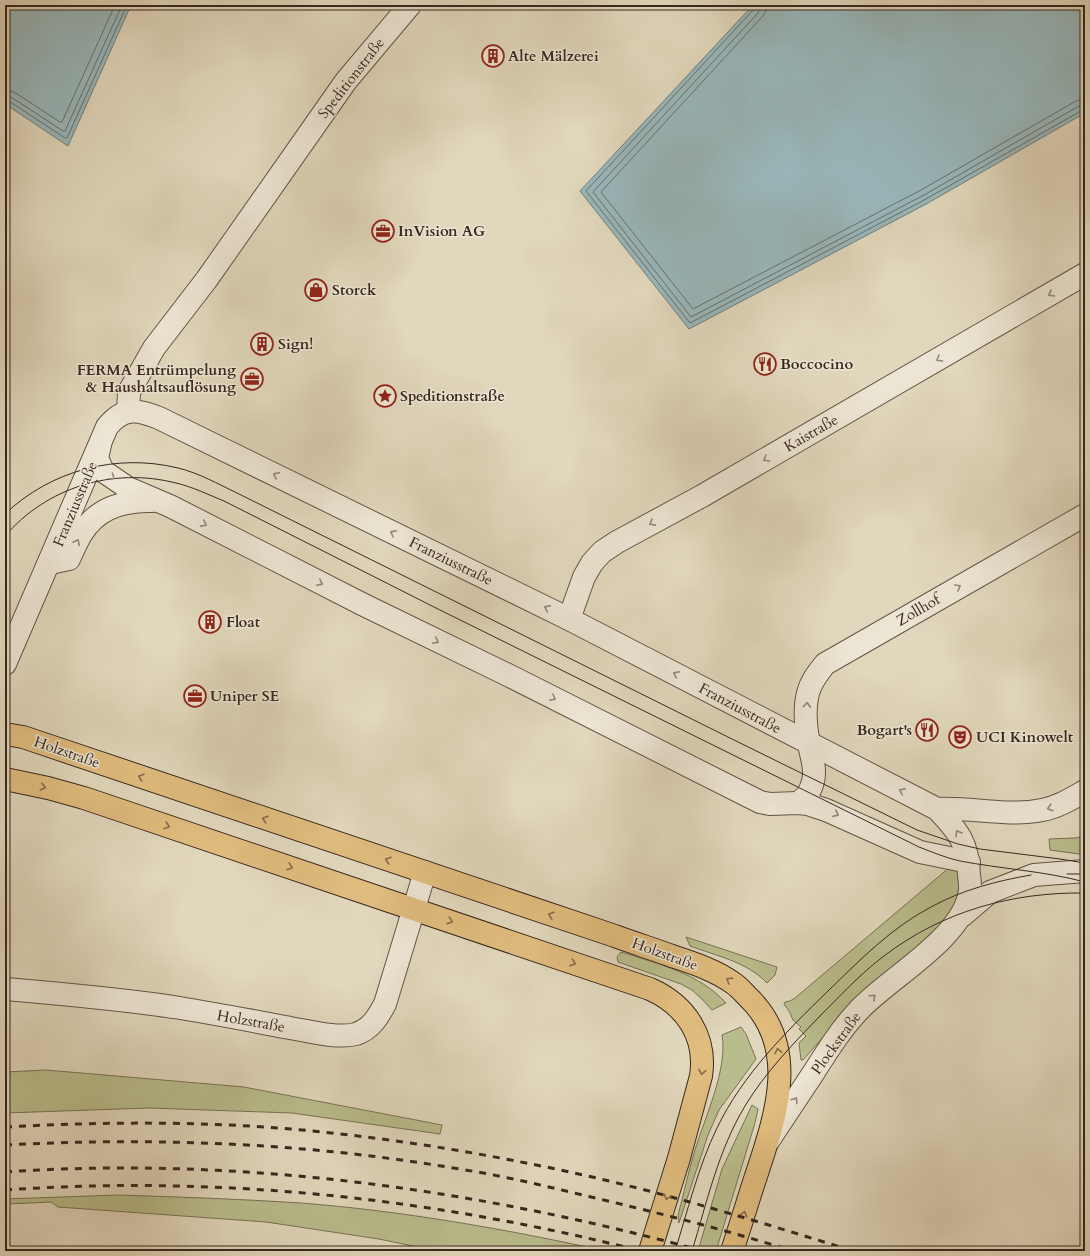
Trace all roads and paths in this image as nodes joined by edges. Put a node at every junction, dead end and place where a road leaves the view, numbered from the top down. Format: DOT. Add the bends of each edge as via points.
graph roads {
  1 [pos="410,5"];
  2 [pos="1085,274"];
  3 [pos="128,412"];
  4 [pos="100,444"];
  5 [pos="170,506"];
  6 [pos="1085,514"];
  7 [pos="50,563"];
  8 [pos="569,619"];
  9 [pos="5,664"];
  10 [pos="5,734"];
  11 [pos="809,744"];
  12 [pos="5,779"];
  13 [pos="1085,791"];
  14 [pos="798,803"];
  15 [pos="937,809"];
  16 [pos="969,862"];
  17 [pos="1085,871"];
  18 [pos="425,872"];
  19 [pos="413,909"];
  20 [pos="957,920"];
  21 [pos="5,989"];
  22 [pos="766,1144"];
  23 [pos="650,1251"];
  24 [pos="732,1251"];
  1 -- 3 [label="street, Speditionstraße" via="346,81 207,279 154,348 129,392"];
  2 -- 8 [label="street, Kaistraße, one-way" via="602,552 584,577"];
  3 -- 4 [label="street, Franziusstraße" via="115,417 107,427"];
  8 -- 3 [label="street, Franziusstraße, one-way" via="159,418 144,412"];
  4 -- 5 [label="street, Franziusstraße, one-way" via="98,458 103,471 128,488"];
  4 -- 7 [label="street, Franziusstraße"];
  7 -- 5 [label="street, Franziusstraße, one-way" via="69,559 82,532 107,508 140,500"];
  5 -- 14 [label="street, Franziusstraße, one-way" via="760,802"];
  11 -- 6 [label="street, Zollhof, one-way" via="806,709 808,693 815,676 825,664"];
  7 -- 9 [label="street, Franziusstraße"];
  11 -- 8 [label="street, Franziusstraße, one-way"];
  18 -- 10 [label="main road, Holzstraße, one-way" via="23,737"];
  11 -- 14 [label="street" via="815,768 814,780 809,793"];
  15 -- 11 [label="street, Franziusstraße, one-way"];
  12 -- 19 [label="main road, one-way" via="84,798"];
  13 -- 15 [label="street, one-way" via="1043,810 992,812 957,808"];
  14 -- 16 [label="street, Franziusstraße, one-way" via="826,810 920,852"];
  16 -- 15 [label="street, Franziusstraße, one-way" via="954,826"];
  16 -- 20 [label="street, Plockstraße" via="969,897"];
  17 -- 20 [label="street" via="1028,877 990,892"];
  18 -- 19 [label="street, Holzstraße"];
  22 -- 18 [label="main road, Holzstraße, one-way" via="778,1101 780,1081 776,1043 770,1025 758,1006 734,983 696,964"];
  19 -- 21 [label="street, Holzstraße" via="385,1004 367,1029 356,1034 318,1033 179,1008"];
  19 -- 23 [label="main road, one-way" via="663,995 683,1012 697,1034 703,1065 679,1158"];
  22 -- 20 [label="street, Plockstraße, one-way" via="840,1032 859,1010 929,950"];
  24 -- 22 [label="main road, Plockstraße, one-way"];
}
